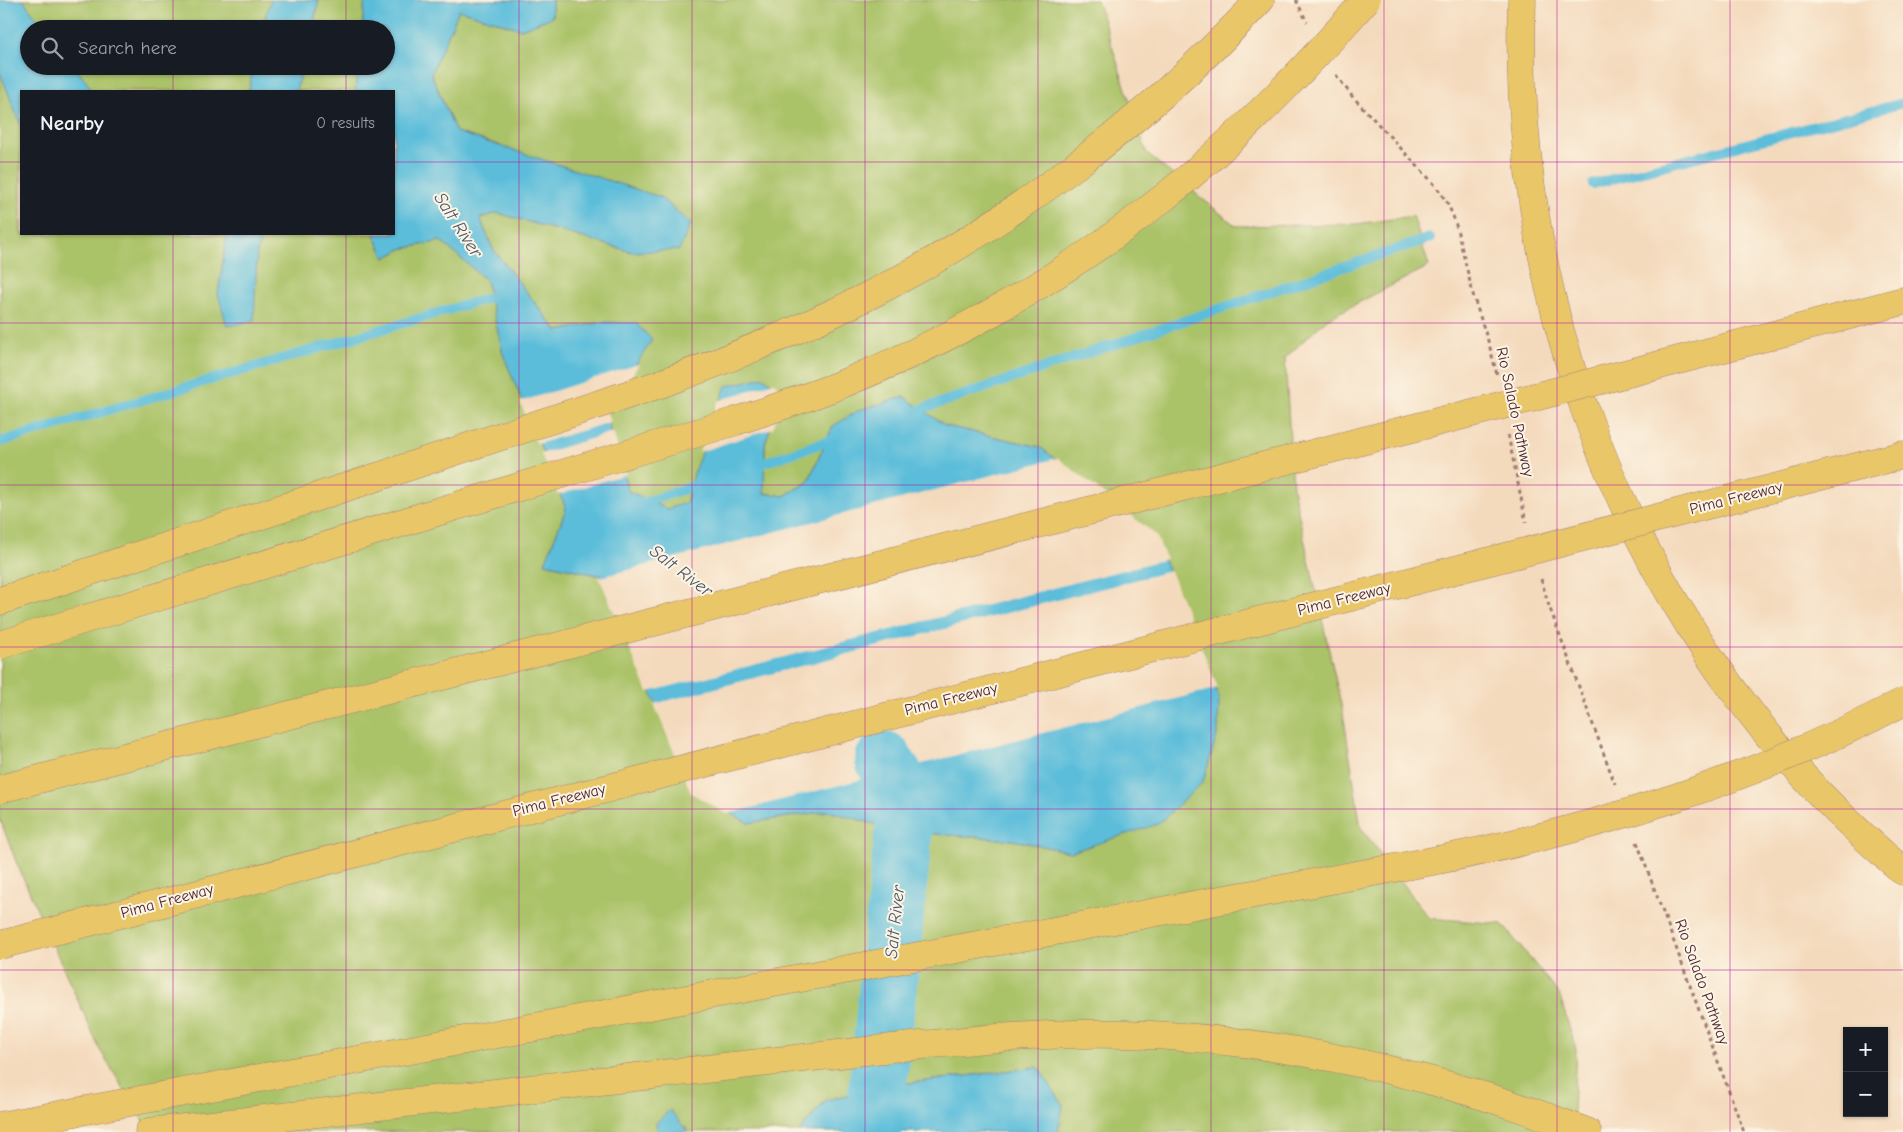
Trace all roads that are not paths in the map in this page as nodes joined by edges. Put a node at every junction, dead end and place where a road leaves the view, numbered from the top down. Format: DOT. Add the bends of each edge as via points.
graph roads {
  1 [pos="1260,0"];
  2 [pos="1366,0"];
  3 [pos="1522,0"];
  4 [pos="1903,301"];
  5 [pos="1903,455"];
  6 [pos="0,601"];
  7 [pos="0,644"];
  8 [pos="1903,702"];
  9 [pos="0,788"];
  10 [pos="1903,871"];
  11 [pos="0,945"];
  12 [pos="0,1126"];
  13 [pos="149,1132"];
  14 [pos="1587,1132"];
  1 -- 6 [label="highway" via="1183,76 1065,172 960,244 839,310 764,344 660,384"];
  2 -- 7 [label="highway, bridge" via="1258,115 1162,199 1055,275 905,356 842,384 727,424"];
  3 -- 10 [label="highway" via="1524,130 1541,251 1568,363 1607,468 1664,582 1736,692 1789,761 1850,824"];
  4 -- 9 [label="highway, bridge" via="1652,368"];
  5 -- 11 [label="highway, Pima Freeway, bridge"];
  8 -- 12 [label="highway, bridge" via="1767,764 1686,794 1483,852"];
  13 -- 14 [label="highway" via="873,1050 1072,1034 1178,1037 1340,1059 1443,1084"];
}
